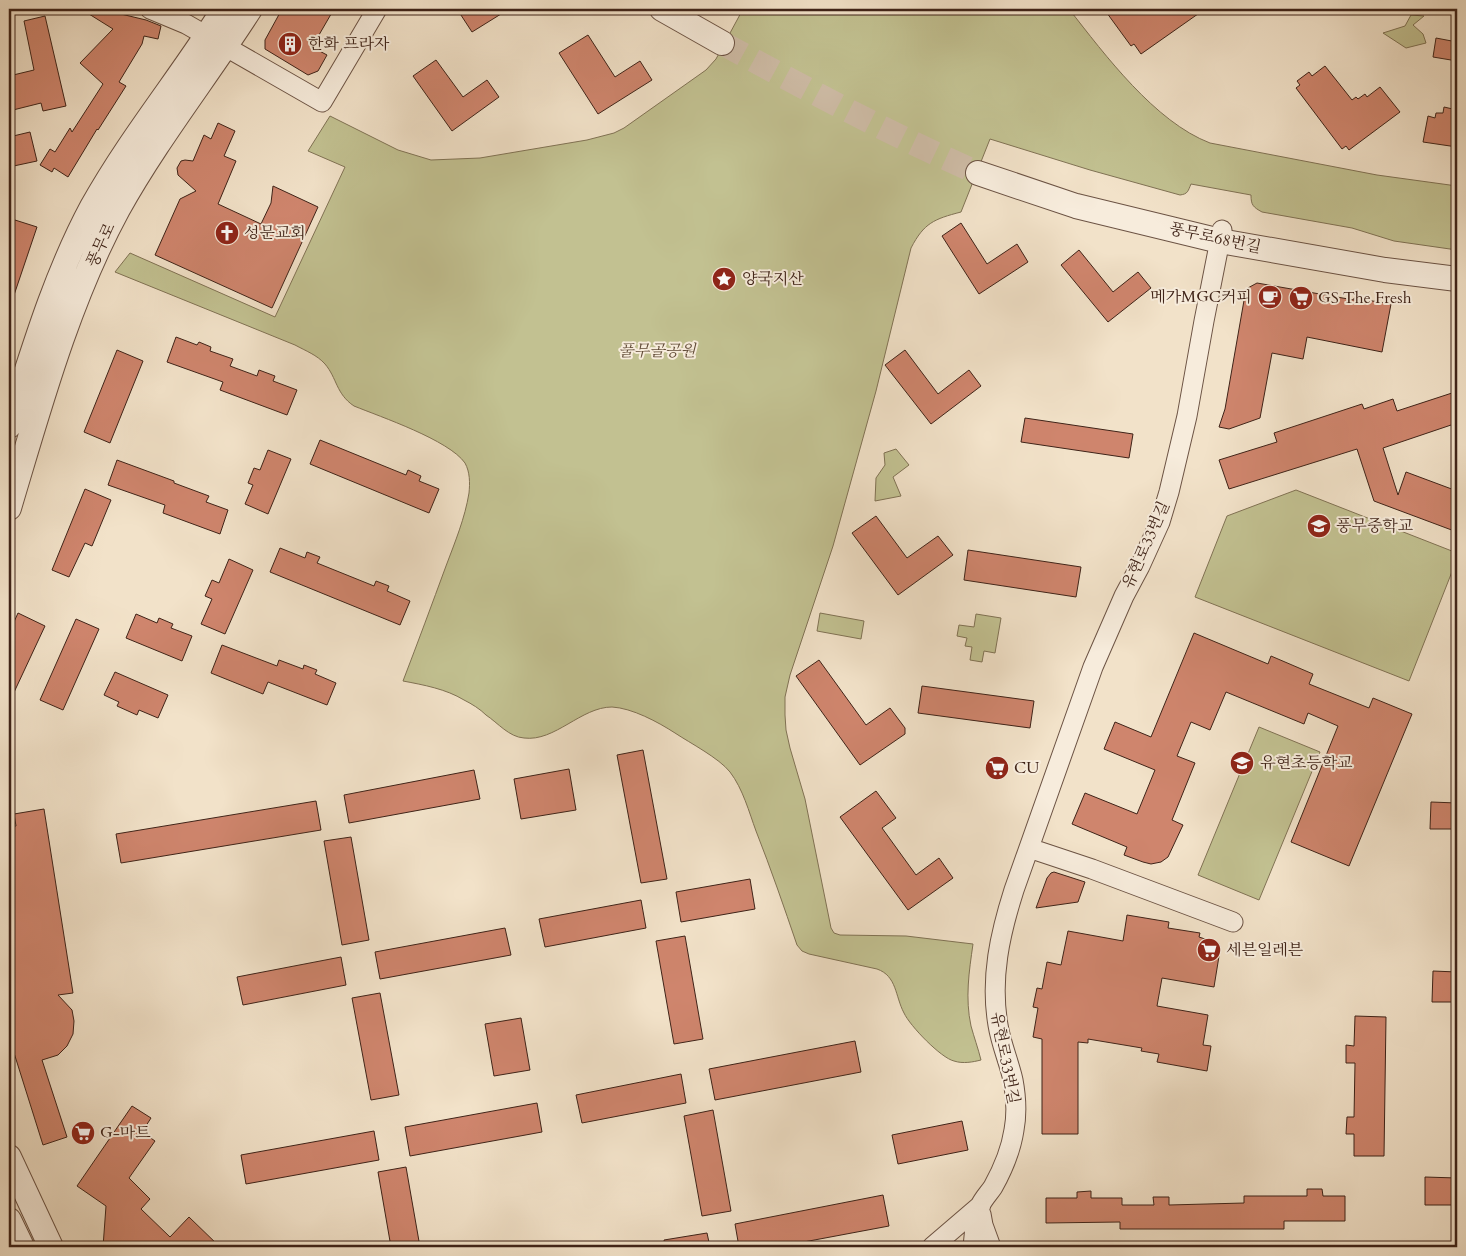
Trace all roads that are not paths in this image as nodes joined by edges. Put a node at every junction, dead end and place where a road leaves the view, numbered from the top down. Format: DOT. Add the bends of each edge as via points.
graph roads {
  1 [pos="150,9"];
  2 [pos="224,9"];
  3 [pos="250,9"];
  4 [pos="377,9"];
  5 [pos="662,9"];
  6 [pos="689,9"];
  7 [pos="216,42"];
  8 [pos="980,168"];
  9 [pos="1221,236"];
  10 [pos="1457,270"];
  11 [pos="1457,279"];
  12 [pos="9,426"];
  13 [pos="9,508"];
  14 [pos="1029,848"];
  15 [pos="1233,922"];
  16 [pos="9,1157"];
  17 [pos="980,1205"];
  18 [pos="9,1220"];
  19 [pos="22,1247"];
  20 [pos="52,1247"];
  21 [pos="932,1247"];
  22 [pos="973,1247"];
  23 [pos="991,1247"];
  1 -- 7 [label="street" via="186,24"];
  2 -- 7 [label="street, 풍무로"];
  3 -- 7 [label="street, 풍무로"];
  4 -- 7 [label="street" via="322,102"];
  5 -- 6 [label="street" via="726,37"];
  7 -- 12 [label="street, 풍무로" via="149,118 93,207 63,267"];
  7 -- 13 [label="street, 풍무로" via="118,210 88,273 56,354"];
  8 -- 9 [label="street, 풍무로68번길"];
  9 -- 10 [label="street, 풍무로68번길"];
  9 -- 11 [label="street, 풍무로68번길" via="1385,270"];
  9 -- 14 [label="street, 유현로33번길" via="1170,492 1160,522 1093,667"];
  14 -- 15 [label="street"];
  14 -- 17 [label="street, 유현로33번길" via="1005,918 995,972 994,1000 998,1027 1013,1080 1014,1129 1003,1169"];
  16 -- 20 [label="street"];
  17 -- 21 [label="street, 유현로33번길"];
  17 -- 22 [label="street, 유현로33번길"];
  17 -- 23 [label="street"];
  18 -- 19 [label="street"];
}
